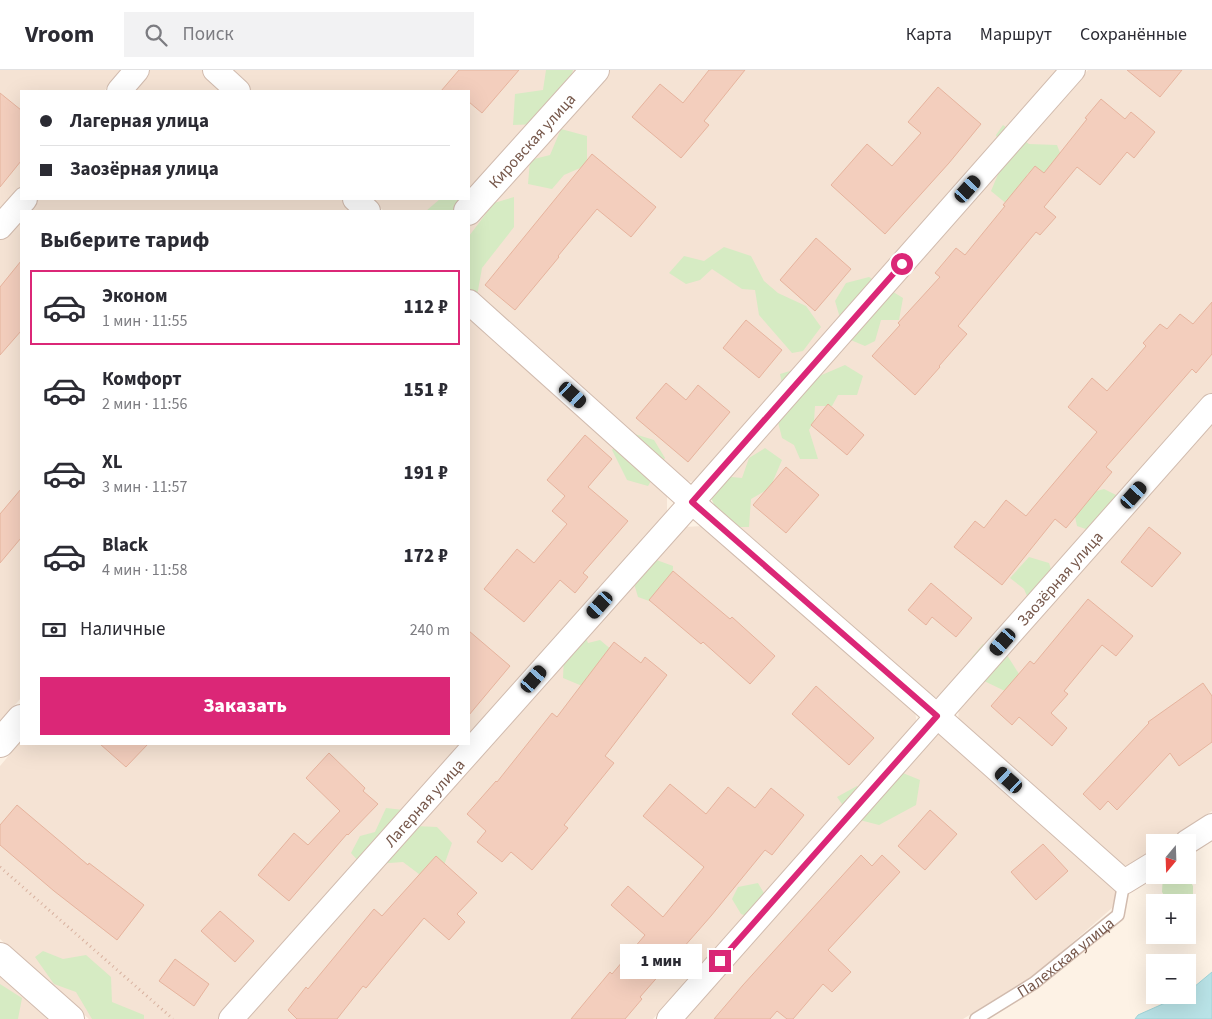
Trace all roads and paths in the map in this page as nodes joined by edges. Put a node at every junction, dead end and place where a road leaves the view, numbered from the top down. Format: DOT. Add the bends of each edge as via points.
graph roads {
  1 [pos="137,70"];
  2 [pos="215,70"];
  3 [pos="595,70"];
  4 [pos="1074,70"];
  5 [pos="120,90"];
  6 [pos="237,90"];
  7 [pos="24,200"];
  8 [pos="356,200"];
  9 [pos="367,210"];
  10 [pos="469,210"];
  11 [pos="0,227"];
  12 [pos="470,303"];
  13 [pos="1212,406"];
  14 [pos="692,502"];
  15 [pos="937,716"];
  16 [pos="20,719"];
  17 [pos="0,743"];
  18 [pos="1212,826"];
  19 [pos="1196,836"];
  20 [pos="0,867"];
  21 [pos="1146,869"];
  22 [pos="1124,882"];
  23 [pos="0,958"];
  24 [pos="70,1019"];
  25 [pos="173,1019"];
  26 [pos="232,1019"];
  27 [pos="669,1019"];
  28 [pos="976,1019"];
  1 -- 5 [label="street"];
  2 -- 6 [label="street"];
  3 -- 10 [label="street, Кировская улица"];
  4 -- 14 [label="street, Лагерная улица"];
  7 -- 11 [label="street"];
  8 -- 9 [label="street"];
  12 -- 14 [label="street"];
  13 -- 15 [label="street, Заозёрная улица"];
  14 -- 15 [label="street"];
  14 -- 26 [label="street, Лагерная улица"];
  15 -- 22 [label="street"];
  15 -- 27 [label="street, Заозёрная улица"];
  16 -- 17 [label="street"];
  18 -- 19 [label="street"];
  20 -- 25 [label="path"];
  21 -- 22 [label="street"];
  22 -- 28 [label="lane, Палехская улица" via="1118,915 1034,984"];
  23 -- 24 [label="street"];
}
